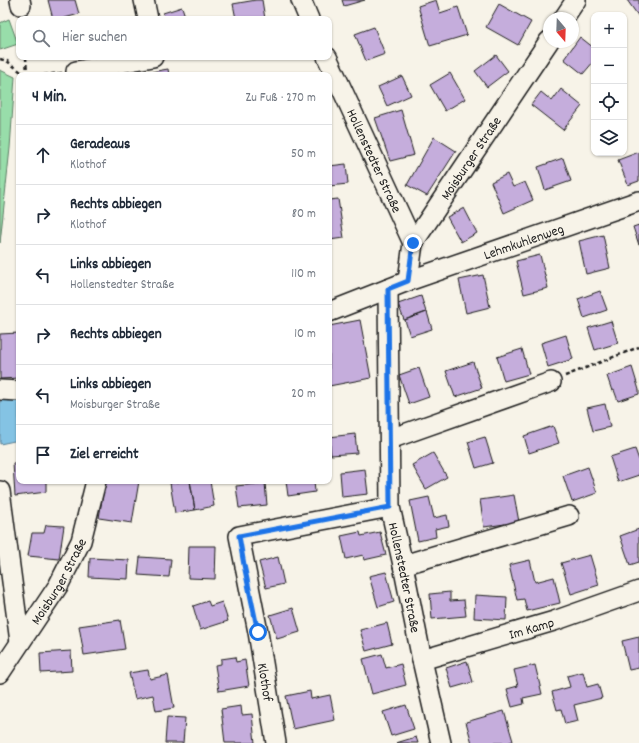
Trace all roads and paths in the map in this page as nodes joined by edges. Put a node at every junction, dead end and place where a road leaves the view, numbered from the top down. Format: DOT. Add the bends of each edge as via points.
graph roads {
  1 [pos="144,0"];
  2 [pos="301,0"];
  3 [pos="576,0"];
  4 [pos="568,12"];
  5 [pos="147,16"];
  6 [pos="308,16"];
  7 [pos="544,48"];
  8 [pos="0,59"];
  9 [pos="26,60"];
  10 [pos="137,60"];
  11 [pos="328,60"];
  12 [pos="22,72"];
  13 [pos="26,72"];
  14 [pos="76,72"];
  15 [pos="639,201"];
  16 [pos="413,243"];
  17 [pos="408,281"];
  18 [pos="388,289"];
  19 [pos="332,311"];
  20 [pos="639,347"];
  21 [pos="551,382"];
  22 [pos="0,390"];
  23 [pos="16,391"];
  24 [pos="390,439"];
  25 [pos="95,484"];
  26 [pos="0,491"];
  27 [pos="390,507"];
  28 [pos="569,516"];
  29 [pos="404,565"];
  30 [pos="6,578"];
  31 [pos="639,591"];
  32 [pos="20,642"];
  33 [pos="422,660"];
  34 [pos="0,673"];
  35 [pos="276,743"];
  36 [pos="441,743"];
  1 -- 5 [label="street"];
  2 -- 6 [label="street"];
  3 -- 4 [label="street"];
  7 -- 16 [label="street, Moisburger Straße"];
  8 -- 12 [label="path"];
  9 -- 13 [label="path"];
  10 -- 14 [label="street"];
  11 -- 16 [label="street, Hollenstedter Straße"];
  15 -- 17 [label="street, Lehmkuhlenweg"];
  16 -- 17 [label="street, Moisburger Straße"];
  17 -- 18 [label="street, Lehmkuhlenweg"];
  18 -- 19 [label="street"];
  18 -- 24 [label="street, Hollenstedter Straße"];
  20 -- 21 [label="path"];
  21 -- 24 [label="street"];
  22 -- 23 [label="street"];
  24 -- 27 [label="street, Hollenstedter Straße"];
  25 -- 32 [label="street, Moisburger Straße" via="81,541 58,586"];
  26 -- 30 [label="street"];
  27 -- 29 [label="street, Hollenstedter Straße"];
  27 -- 35 [label="street, Klothof" via="239,536"];
  28 -- 29 [label="street"];
  29 -- 33 [label="street, Hollenstedter Straße"];
  30 -- 32 [label="street"];
  31 -- 33 [label="street, Im Kamp" via="554,621"];
  32 -- 34 [label="street, Moisburger Straße"];
  33 -- 36 [label="street, Hollenstedter Straße"];
}
